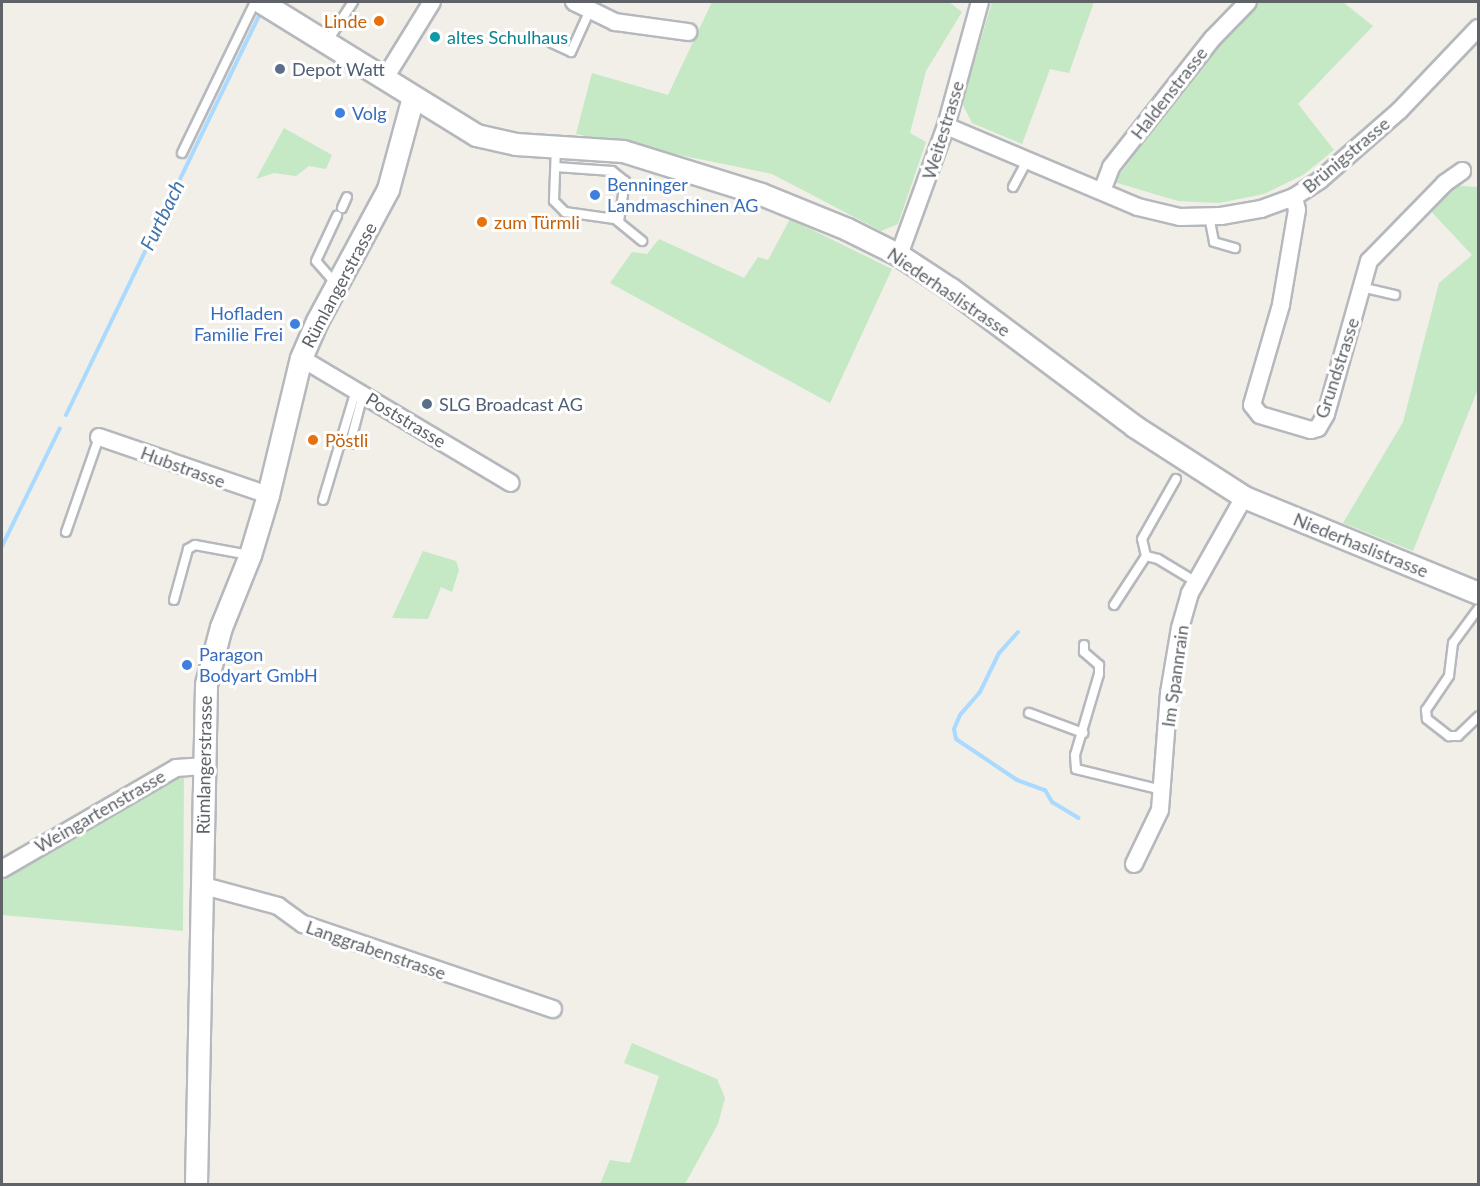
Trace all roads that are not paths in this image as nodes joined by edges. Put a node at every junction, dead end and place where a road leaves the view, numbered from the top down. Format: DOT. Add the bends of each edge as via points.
graph roads {
  1 [pos="255,2"];
  2 [pos="261,2"];
  3 [pos="353,2"];
  4 [pos="432,2"];
  5 [pos="574,2"];
  6 [pos="980,2"];
  7 [pos="1248,2"];
  8 [pos="590,10"];
  9 [pos="688,32"];
  10 [pos="1476,34"];
  11 [pos="327,42"];
  12 [pos="552,43"];
  13 [pos="385,78"];
  14 [pos="413,97"];
  15 [pos="946,126"];
  16 [pos="556,146"];
  17 [pos="182,153"];
  18 [pos="1027,160"];
  19 [pos="556,167"];
  20 [pos="1462,171"];
  21 [pos="1013,187"];
  22 [pos="1102,191"];
  23 [pos="347,197"];
  24 [pos="1294,197"];
  25 [pos="342,208"];
  26 [pos="337,216"];
  27 [pos="1209,216"];
  28 [pos="619,221"];
  29 [pos="642,241"];
  30 [pos="1235,248"];
  31 [pos="899,255"];
  32 [pos="336,284"];
  33 [pos="1361,287"];
  34 [pos="1395,295"];
  35 [pos="301,358"];
  36 [pos="360,392"];
  37 [pos="99,437"];
  38 [pos="350,444"];
  39 [pos="1176,479"];
  40 [pos="511,483"];
  41 [pos="268,495"];
  42 [pos="1245,497"];
  43 [pos="323,500"];
  44 [pos="66,532"];
  45 [pos="250,555"];
  46 [pos="1146,556"];
  47 [pos="1196,582"];
  48 [pos="1479,593"];
  49 [pos="174,600"];
  50 [pos="1114,605"];
  51 [pos="1479,609"];
  52 [pos="1084,645"];
  53 [pos="1029,713"];
  54 [pos="1479,717"];
  55 [pos="1083,733"];
  56 [pos="203,766"];
  57 [pos="1162,790"];
  58 [pos="1134,864"];
  59 [pos="2,868"];
  60 [pos="204,886"];
  61 [pos="553,1010"];
  62 [pos="196,1185"];
  1 -- 17 [label="lane"];
  2 -- 11 [label="street, Niederhaslistrasse"];
  3 -- 11 [label="lane"];
  4 -- 13 [label="street"];
  5 -- 8 [label="street"];
  6 -- 15 [label="street, Weitestrasse"];
  7 -- 22 [label="street, Haldenstrasse" via="1213,38 1111,167"];
  8 -- 9 [label="street" via="615,22"];
  8 -- 12 [label="lane" via="571,52"];
  10 -- 24 [label="street, Brünigstrasse" via="1400,110 1320,180"];
  11 -- 13 [label="street, Niederhaslistrasse"];
  13 -- 14 [label="street, Niederhaslistrasse"];
  14 -- 16 [label="street, Niederhaslistrasse" via="476,135 516,144"];
  14 -- 32 [label="street, Rümlangerstrasse" via="388,189"];
  15 -- 18 [label="street, Brünigstrasse"];
  15 -- 31 [label="street, Weitestrasse"];
  16 -- 19 [label="lane"];
  16 -- 31 [label="street, Niederhaslistrasse" via="623,151 750,191 847,229"];
  18 -- 21 [label="lane"];
  18 -- 22 [label="street, Brünigstrasse"];
  19 -- 28 [label="lane" via="554,201 565,212"];
  19 -- 28 [label="lane" via="612,171 625,181"];
  20 -- 33 [label="street, Grundstrasse" via="1376,250"];
  22 -- 27 [label="street, Brünigstrasse" via="1138,207"];
  23 -- 25 [label="lane"];
  24 -- 27 [label="street, Brünigstrasse" via="1260,209"];
  24 -- 33 [label="street, Grundstrasse" via="1297,210 1279,314 1252,405 1260,415 1302,430 1317,428 1336,381"];
  26 -- 32 [label="lane" via="316,261"];
  27 -- 30 [label="lane" via="1214,242"];
  28 -- 29 [label="lane"];
  31 -- 42 [label="street, Niederhaslistrasse" via="951,289 1134,426"];
  32 -- 35 [label="street, Rümlangerstrasse"];
  33 -- 34 [label="lane"];
  35 -- 36 [label="street, Poststrasse"];
  35 -- 41 [label="street, Rümlangerstrasse"];
  36 -- 38 [label="lane"];
  36 -- 40 [label="street, Poststrasse"];
  36 -- 43 [label="lane"];
  37 -- 41 [label="street, Hubstrasse"];
  37 -- 44 [label="lane"];
  39 -- 46 [label="lane" via="1142,539"];
  41 -- 45 [label="street, Rümlangerstrasse"];
  42 -- 47 [label="street, Im Spannrain"];
  42 -- 48 [label="street, Niederhaslistrasse"];
  45 -- 49 [label="lane" via="195,545 185,554"];
  45 -- 56 [label="street, Rümlangerstrasse" via="211,662 204,705"];
  46 -- 47 [label="lane"];
  46 -- 50 [label="lane"];
  47 -- 57 [label="street, Im Spannrain" via="1174,653"];
  51 -- 54 [label="lane" via="1453,643 1449,676 1426,710 1427,719 1449,736 1458,736"];
  52 -- 55 [label="lane" via="1084,652 1099,665 1099,674"];
  53 -- 55 [label="lane"];
  55 -- 57 [label="lane" via="1074,762 1076,769"];
  56 -- 59 [label="street, Weingartenstrasse" via="176,768"];
  56 -- 60 [label="street, Rümlangerstrasse"];
  57 -- 58 [label="street, Im Spannrain" via="1156,822"];
  60 -- 61 [label="street, Langgrabenstrasse" via="278,906 303,924"];
  60 -- 62 [label="street, Rümlangerstrasse"];
}
